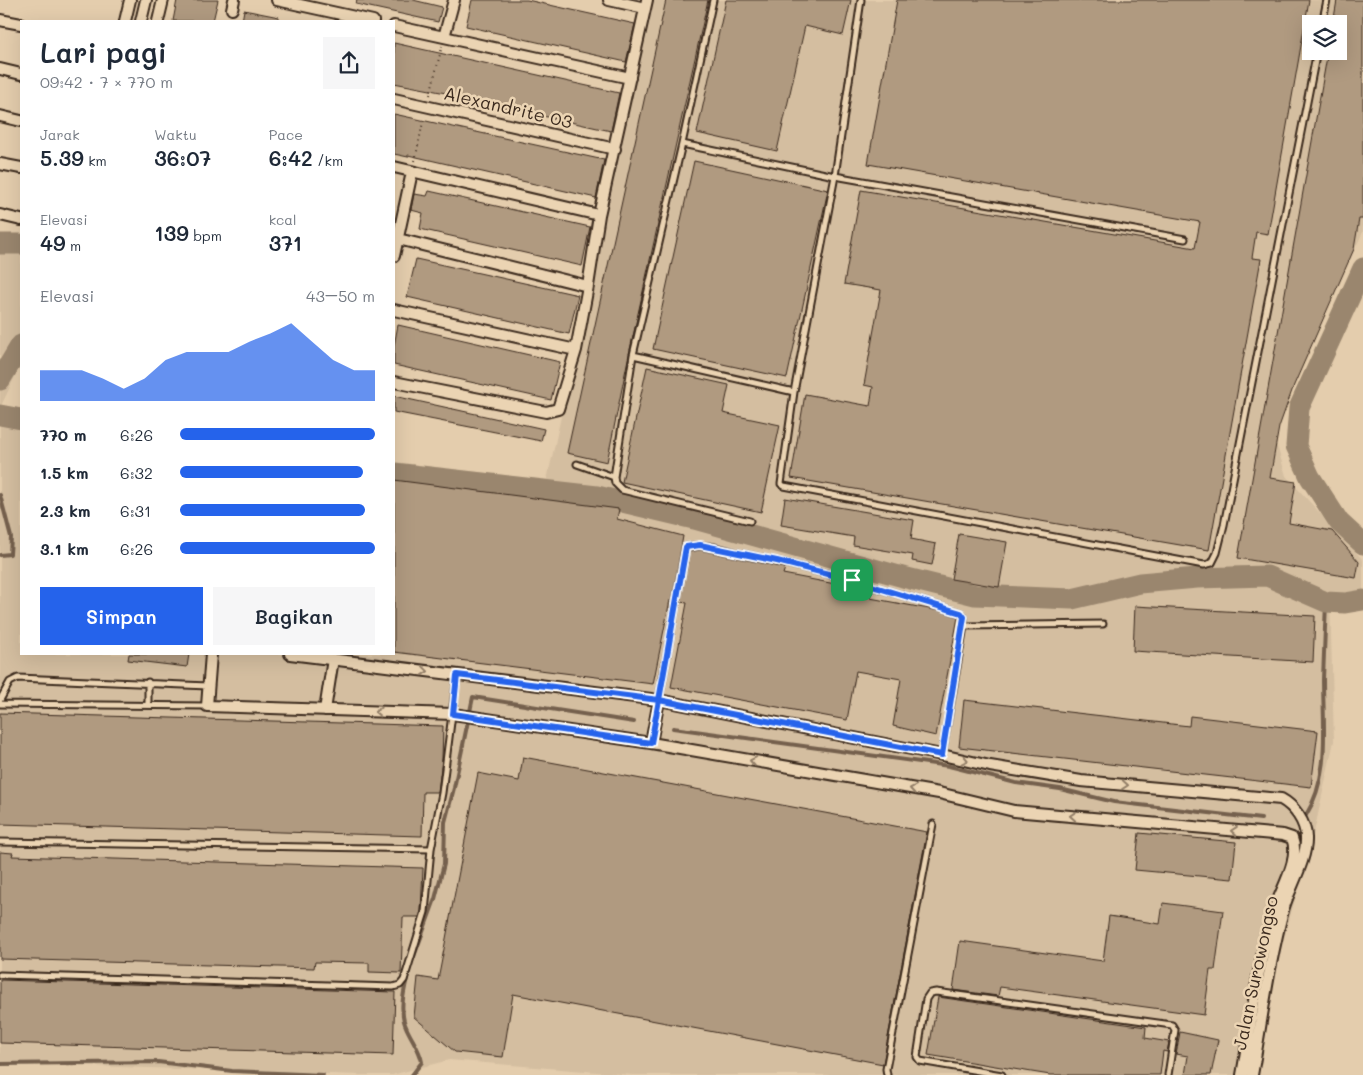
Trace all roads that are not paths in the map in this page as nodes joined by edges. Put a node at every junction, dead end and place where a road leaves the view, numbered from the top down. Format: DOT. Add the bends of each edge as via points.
graph roads {
  1 [pos="130,0"];
  2 [pos="146,0"];
  3 [pos="163,0"];
  4 [pos="278,0"];
  5 [pos="454,0"];
  6 [pos="609,0"];
  7 [pos="713,0"];
  8 [pos="861,0"];
  9 [pos="1326,0"];
  10 [pos="646,4"];
  11 [pos="1324,15"];
  12 [pos="0,20"];
  13 [pos="125,20"];
  14 [pos="141,20"];
  15 [pos="158,20"];
  16 [pos="369,20"];
  17 [pos="20,24"];
  18 [pos="395,26"];
  19 [pos="444,37"];
  20 [pos="1314,60"];
  21 [pos="0,69"];
  22 [pos="20,74"];
  23 [pos="630,78"];
  24 [pos="395,99"];
  25 [pos="0,116"];
  26 [pos="20,121"];
  27 [pos="682,144"];
  28 [pos="615,149"];
  29 [pos="0,164"];
  30 [pos="20,168"];
  31 [pos="395,168"];
  32 [pos="412,172"];
  33 [pos="835,176"];
  34 [pos="0,215"];
  35 [pos="599,215"];
  36 [pos="20,220"];
  37 [pos="395,238"];
  38 [pos="1185,240"];
  39 [pos="588,286"];
  40 [pos="395,310"];
  41 [pos="576,350"];
  42 [pos="634,355"];
  43 [pos="395,382"];
  44 [pos="794,392"];
  45 [pos="577,464"];
  46 [pos="614,477"];
  47 [pos="750,521"];
  48 [pos="1103,624"];
  49 [pos="964,626"];
  50 [pos="211,655"];
  51 [pos="299,655"];
  52 [pos="334,659"];
  53 [pos="457,675"];
  54 [pos="148,682"];
  55 [pos="208,686"];
  56 [pos="659,700"];
  57 [pos="0,702"];
  58 [pos="148,705"];
  59 [pos="207,706"];
  60 [pos="325,710"];
  61 [pos="458,715"];
  62 [pos="651,739"];
  63 [pos="942,755"];
  64 [pos="933,824"];
  65 [pos="0,842"];
  66 [pos="431,848"];
  67 [pos="0,975"];
  68 [pos="887,1075"];
  69 [pos="1002,1075"];
  70 [pos="1168,1075"];
  71 [pos="1242,1075"];
  72 [pos="1252,1075"];
  1 -- 13 [label="street"];
  2 -- 14 [label="street"];
  3 -- 15 [label="street"];
  4 -- 16 [label="street"];
  5 -- 19 [label="street"];
  6 -- 10 [label="street"];
  7 -- 27 [label="lane"];
  8 -- 33 [label="lane"];
  9 -- 11 [label="lane"];
  10 -- 23 [label="street"];
  12 -- 17 [label="street"];
  18 -- 19 [label="street"];
  19 -- 23 [label="street"];
  20 -- 44 [label="lane" via="1224,525 1212,563 1204,565 784,486 780,480"];
  21 -- 22 [label="street"];
  23 -- 28 [label="street"];
  24 -- 28 [label="street, Alexandrite 03"];
  25 -- 26 [label="street"];
  27 -- 33 [label="lane"];
  27 -- 42 [label="lane"];
  28 -- 35 [label="street"];
  29 -- 30 [label="street"];
  31 -- 32 [label="street"];
  32 -- 35 [label="street"];
  32 -- 37 [label="street"];
  33 -- 38 [label="lane"];
  33 -- 44 [label="lane"];
  34 -- 36 [label="street"];
  35 -- 39 [label="street"];
  37 -- 39 [label="street"];
  39 -- 41 [label="street"];
  40 -- 41 [label="street"];
  41 -- 43 [label="street" via="560,406 554,411"];
  42 -- 44 [label="lane"];
  42 -- 46 [label="lane"];
  45 -- 46 [label="lane"];
  46 -- 47 [label="lane" via="622,490"];
  48 -- 49 [label="lane"];
  49 -- 56 [label="lane" via="961,613 852,580 700,545 686,547"];
  49 -- 63 [label="lane"];
  50 -- 55 [label="street"];
  51 -- 52 [label="street"];
  52 -- 53 [label="street, one-way"];
  52 -- 60 [label="street"];
  53 -- 56 [label="street"];
  53 -- 61 [label="lane"];
  54 -- 55 [label="lane"];
  54 -- 57 [label="lane" via="18,678 10,682"];
  54 -- 58 [label="lane"];
  55 -- 59 [label="street"];
  56 -- 62 [label="street"];
  56 -- 63 [label="street"];
  57 -- 58 [label="lane"];
  58 -- 59 [label="lane"];
  59 -- 60 [label="street"];
  61 -- 60 [label="street, one-way"];
  61 -- 62 [label="street"];
  61 -- 66 [label="lane"];
  71 -- 62 [label="street, Jalan Surowongso, one-way" via="1267,938 1294,858 1292,838 1014,811 938,793"];
  63 -- 72 [label="street, Jalan Surowongso, one-way" via="1081,780 1281,799 1290,803 1301,820 1306,838 1305,851 1277,935"];
  64 -- 68 [label="lane"];
  65 -- 66 [label="lane"];
  66 -- 67 [label="lane" via="423,920 400,985"];
  69 -- 70 [label="lane" via="920,1062 917,1057 926,999 930,993 1172,1025 1175,1030"];
}
